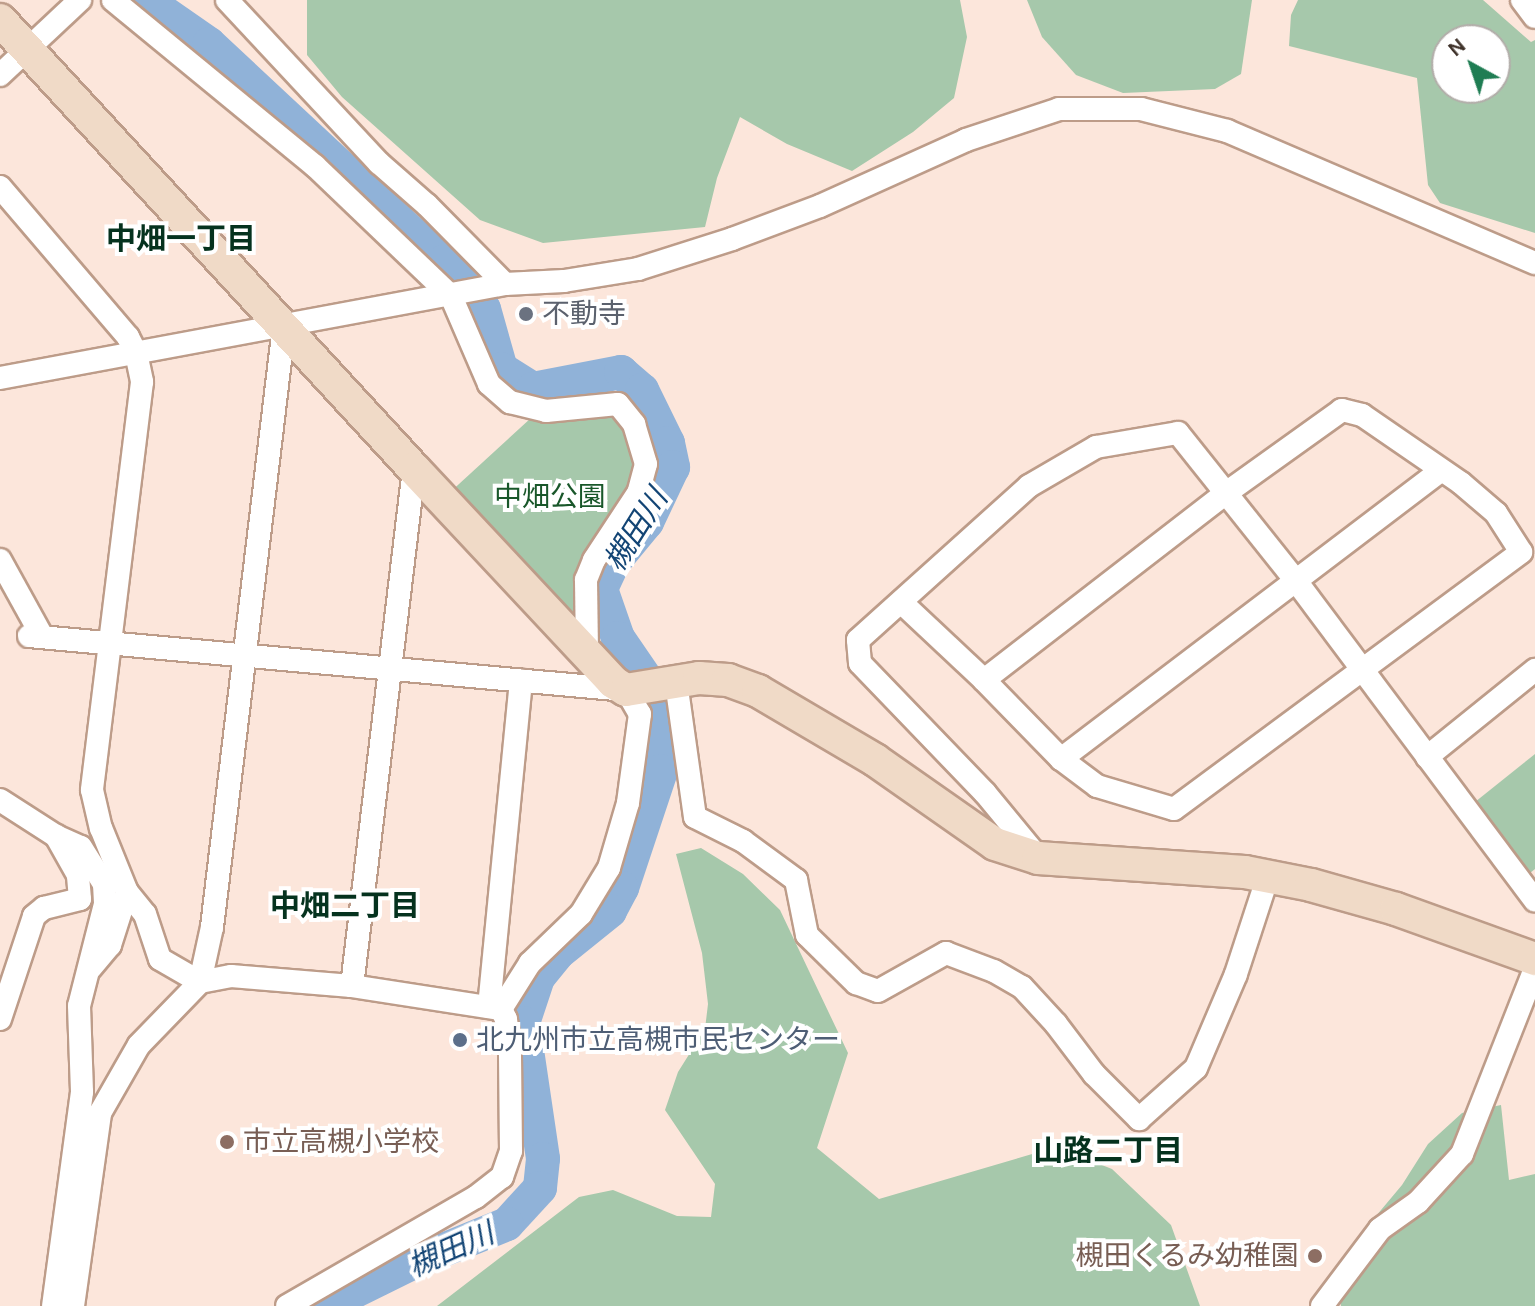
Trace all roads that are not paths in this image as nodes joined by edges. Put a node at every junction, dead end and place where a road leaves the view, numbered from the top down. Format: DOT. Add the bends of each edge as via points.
graph roads {
  1 [pos="80,0"];
  2 [pos="113,0"];
  3 [pos="227,0"];
  4 [pos="1522,0"];
  5 [pos="1535,17"];
  6 [pos="0,20"];
  7 [pos="28,50"];
  8 [pos="0,75"];
  9 [pos="0,187"];
  10 [pos="1535,263"];
  11 [pos="496,286"];
  12 [pos="451,296"];
  13 [pos="284,327"];
  14 [pos="136,353"];
  15 [pos="0,378"];
  16 [pos="414,469"];
  17 [pos="1441,471"];
  18 [pos="1226,493"];
  19 [pos="0,560"];
  20 [pos="1528,560"];
  21 [pos="1296,581"];
  22 [pos="901,602"];
  23 [pos="108,643"];
  24 [pos="587,653"];
  25 [pos="243,655"];
  26 [pos="390,668"];
  27 [pos="1535,670"];
  28 [pos="1362,671"];
  29 [pos="984,680"];
  30 [pos="521,681"];
  31 [pos="652,686"];
  32 [pos="1427,757"];
  33 [pos="1061,759"];
  34 [pos="0,800"];
  35 [pos="56,836"];
  36 [pos="1038,858"];
  37 [pos="1268,876"];
  38 [pos="127,892"];
  39 [pos="1535,900"];
  40 [pos="1535,959"];
  41 [pos="91,968"];
  42 [pos="1535,969"];
  43 [pos="200,982"];
  44 [pos="352,986"];
  45 [pos="495,1008"];
  46 [pos="0,1019"];
  47 [pos="53,1306"];
  48 [pos="73,1306"];
  49 [pos="287,1306"];
  50 [pos="1322,1306"];
  1 -- 7 [label="street"];
  2 -- 12 [label="street" via="315,166"];
  3 -- 11 [label="street" via="379,163 427,205"];
  4 -- 5 [label="street"];
  6 -- 7 [label="street"];
  7 -- 8 [label="street"];
  7 -- 13 [label="street"];
  9 -- 14 [label="street"];
  10 -- 11 [label="street" via="1227,131 1141,109 1059,109 966,140 820,206 638,269"];
  11 -- 12 [label="street"];
  12 -- 13 [label="street"];
  12 -- 24 [label="street" via="489,384 510,402 546,411 618,404 634,424 646,464 638,493 586,580"];
  13 -- 14 [label="street"];
  13 -- 16 [label="street"];
  13 -- 25 [label="street"];
  14 -- 15 [label="street"];
  14 -- 23 [label="street" via="142,382"];
  16 -- 24 [label="street"];
  16 -- 26 [label="street"];
  17 -- 18 [label="street" via="1362,415 1342,410"];
  17 -- 20 [label="street" via="1496,513"];
  17 -- 21 [label="street"];
  18 -- 21 [label="street"];
  18 -- 22 [label="street" via="1178,433 1096,447 1029,486"];
  18 -- 29 [label="street"];
  19 -- 23 [label="street" via="35,636"];
  20 -- 28 [label="street"];
  21 -- 28 [label="street"];
  21 -- 33 [label="street"];
  22 -- 29 [label="street"];
  22 -- 36 [label="street" via="858,640 860,663 985,793"];
  23 -- 25 [label="street"];
  23 -- 38 [label="street" via="92,790"];
  24 -- 31 [label="street" via="613,682"];
  25 -- 26 [label="street"];
  25 -- 43 [label="street" via="212,927"];
  26 -- 30 [label="street"];
  26 -- 44 [label="street"];
  27 -- 32 [label="street"];
  28 -- 32 [label="street"];
  28 -- 33 [label="street" via="1174,809 1097,786"];
  29 -- 33 [label="street"];
  30 -- 31 [label="street"];
  30 -- 45 [label="street"];
  31 -- 36 [label="street" via="699,678 728,680 758,691 875,760 995,844"];
  31 -- 37 [label="street" via="695,817 743,841 796,880 807,935 856,983 878,991 946,953 994,971 1022,987 1139,1119 1196,1068 1236,974"];
  31 -- 45 [label="street" via="640,714 628,803 609,868 581,914 530,963"];
  32 -- 39 [label="street"];
  34 -- 35 [label="street"];
  35 -- 41 [label="street" via="81,847 104,884 105,904"];
  35 -- 46 [label="street" via="78,875 80,899 44,908 34,916"];
  36 -- 37 [label="street"];
  37 -- 40 [label="street" via="1396,909"];
  38 -- 41 [label="street" via="110,945"];
  38 -- 43 [label="street" via="145,914 160,959"];
  41 -- 47 [label="street" via="79,1006 82,1092"];
  42 -- 50 [label="street" via="1462,1154 1418,1202 1380,1229"];
  43 -- 44 [label="street" via="231,976"];
  43 -- 48 [label="street" via="139,1045 100,1113"];
  44 -- 45 [label="street"];
  45 -- 49 [label="street" via="506,1019 510,1048 511,1151 502,1177"];
}
